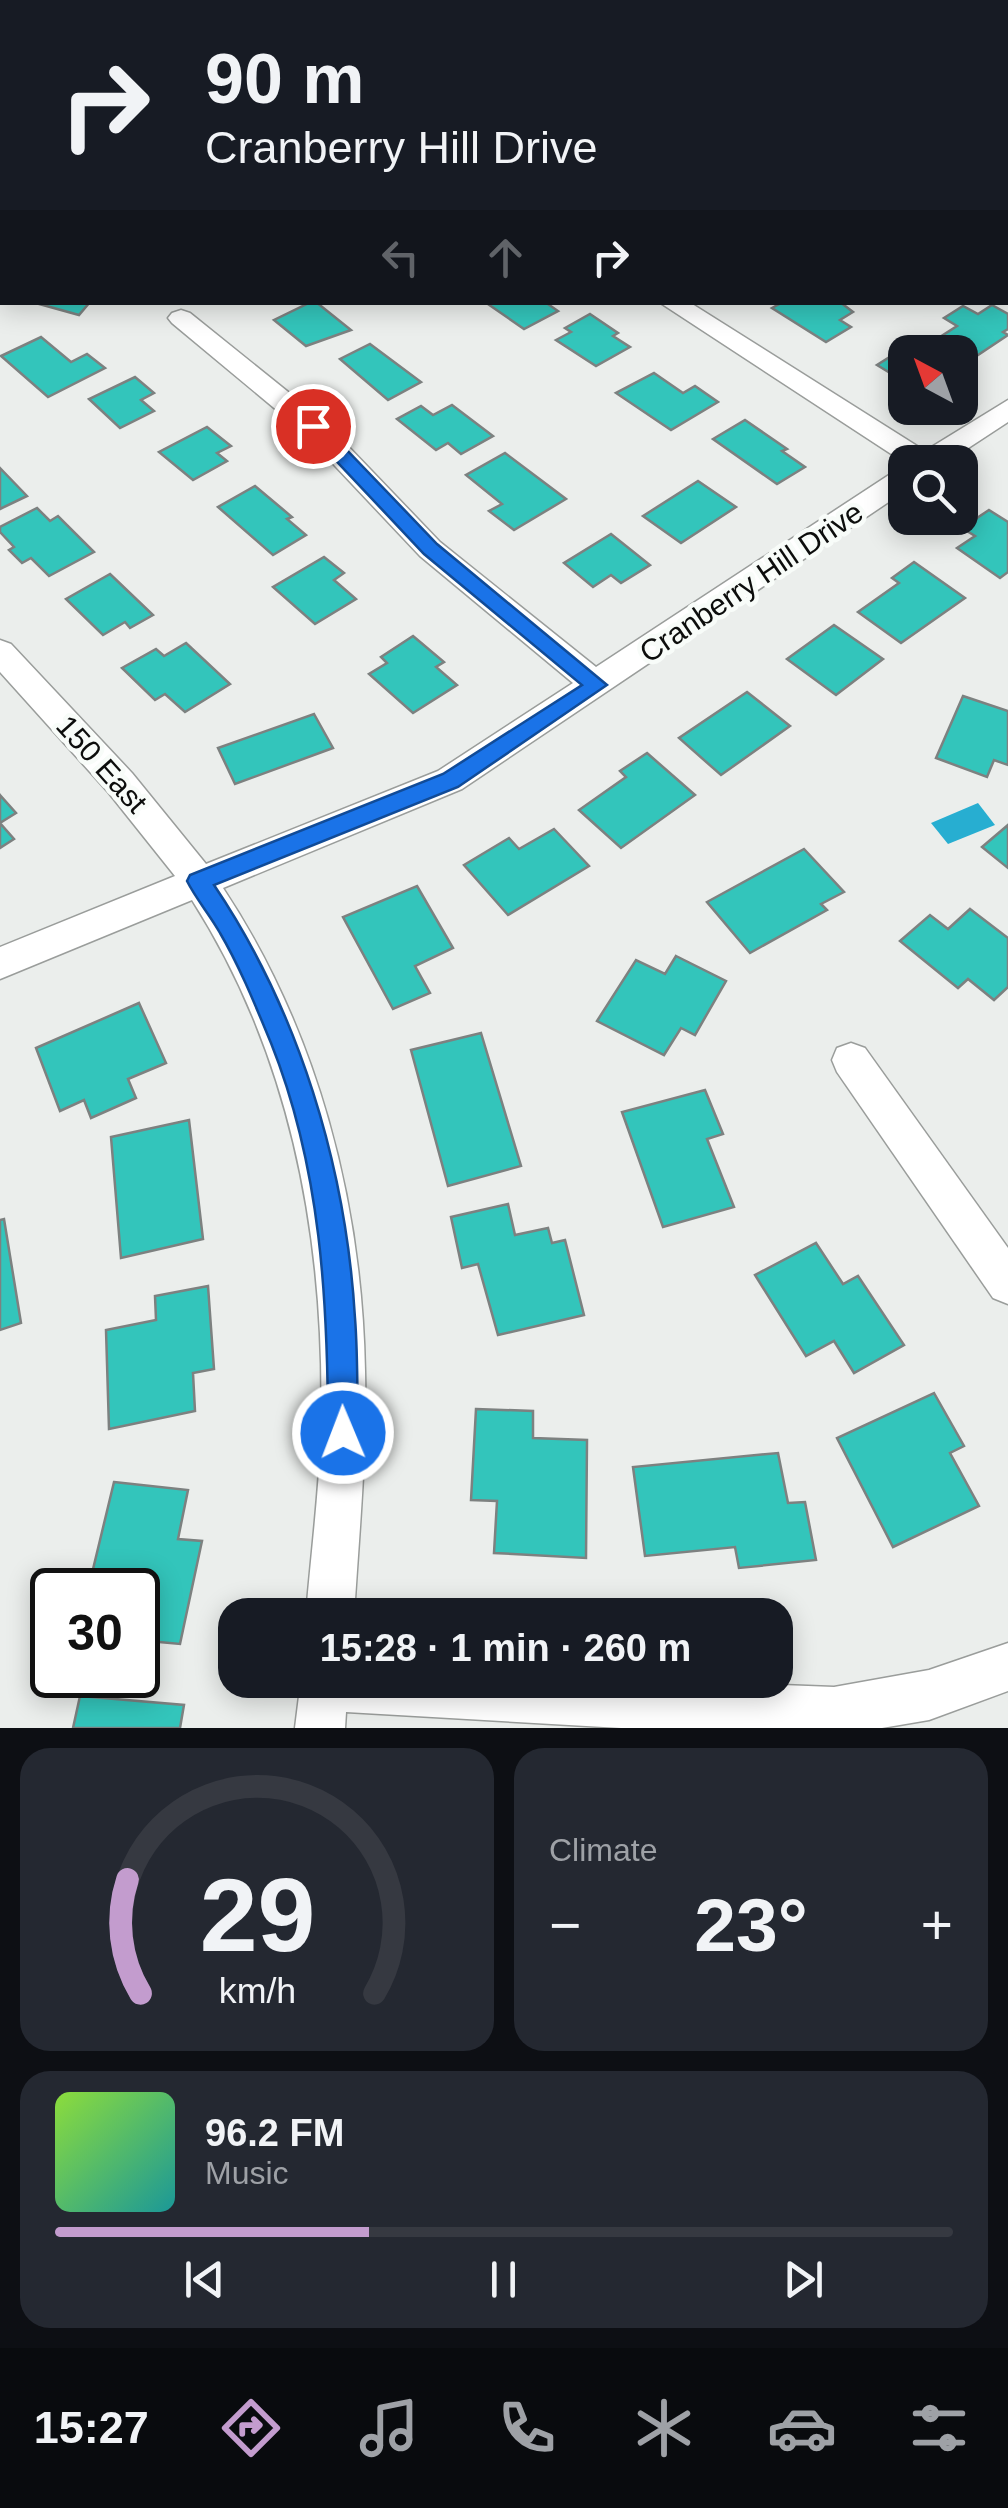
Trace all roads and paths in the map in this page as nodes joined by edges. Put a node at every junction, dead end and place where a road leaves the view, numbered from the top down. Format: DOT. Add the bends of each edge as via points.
graph roads {
  1 [pos="676,305"];
  2 [pos="181,318"];
  3 [pos="1008,409"];
  4 [pos="899,445"];
  5 [pos="952,445"];
  6 [pos="888,489"];
  7 [pos="0,652"];
  8 [pos="597,685"];
  9 [pos="198,881"];
  10 [pos="0,963"];
  11 [pos="851,1060"];
  12 [pos="1008,1284"];
  13 [pos="331,1598"];
  14 [pos="1008,1667"];
  15 [pos="323,1698"];
  1 -- 4 [label="street"];
  2 -- 8 [label="street" via="313,426 430,549"];
  3 -- 5 [label="street"];
  6 -- 8 [label="street, Cranberry Hill Drive"];
  7 -- 9 [label="street, 150 East" via="156,823"];
  8 -- 9 [label="street, Cranberry Hill Drive" via="450,780"];
  9 -- 10 [label="street, Cranberry Hill Drive"];
  9 -- 13 [label="street, 150 East" via="229,927 284,1045 330,1211 342,1317 343,1433"];
  11 -- 12 [label="street"];
  14 -- 15 [label="street" via="929,1695 834,1712"];
}
